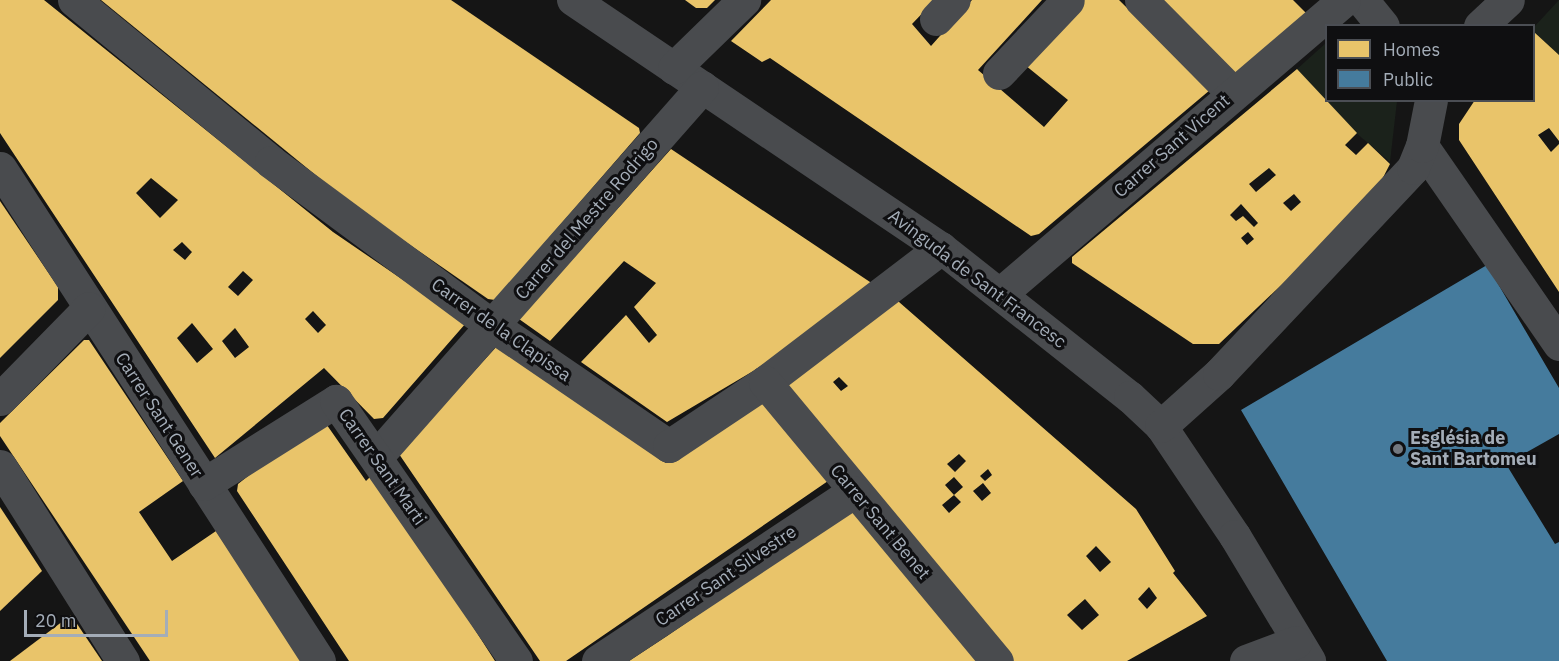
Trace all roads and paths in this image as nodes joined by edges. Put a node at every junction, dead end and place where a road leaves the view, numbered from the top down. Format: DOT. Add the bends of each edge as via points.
graph roads {
  1 [pos="74,0"];
  2 [pos="573,0"];
  3 [pos="744,0"];
  4 [pos="1068,0"];
  5 [pos="1141,0"];
  6 [pos="1344,0"];
  7 [pos="1362,0"];
  8 [pos="1508,0"];
  9 [pos="1381,24"];
  10 [pos="1482,24"];
  11 [pos="674,68"];
  12 [pos="999,74"];
  13 [pos="702,87"];
  14 [pos="1233,93"];
  15 [pos="1431,102"];
  16 [pos="1422,146"];
  17 [pos="0,168"];
  18 [pos="940,248"];
  19 [pos="1001,293"];
  20 [pos="89,308"];
  21 [pos="493,326"];
  22 [pos="1559,344"];
  23 [pos="765,382"];
  24 [pos="0,399"];
  25 [pos="1161,426"];
  26 [pos="376,458"];
  27 [pos="0,466"];
  28 [pos="204,484"];
  29 [pos="853,492"];
  30 [pos="1303,651"];
  31 [pos="123,661"];
  32 [pos="319,661"];
  33 [pos="516,661"];
  34 [pos="598,661"];
  35 [pos="997,661"];
  36 [pos="1246,661"];
  1 -- 21 [label="street, Carrer de la Clapissa" via="271,162"];
  2 -- 11 [label="street, Avinguda de Sant Francesc"];
  3 -- 11 [label="street"];
  4 -- 12 [label="street"];
  5 -- 14 [label="street"];
  6 -- 14 [label="street, Carrer Sant Vicent"];
  7 -- 9 [label="street"];
  8 -- 10 [label="street"];
  11 -- 13 [label="street, Avinguda de Sant Francesc"];
  13 -- 18 [label="street, Avinguda de Sant Francesc"];
  13 -- 21 [label="street, Carrer del Mestre Rodrigo"];
  14 -- 19 [label="street, Carrer Sant Vicent"];
  15 -- 16 [label="street"];
  16 -- 22 [label="street"];
  16 -- 25 [label="street" via="1413,168 1219,374"];
  17 -- 20 [label="street, Carrer Sant Gener"];
  18 -- 19 [label="street, Avinguda de Sant Francesc"];
  18 -- 23 [label="street, Carrer de la Clapissa"];
  19 -- 25 [label="street, Avinguda de Sant Francesc"];
  20 -- 24 [label="street"];
  20 -- 28 [label="street, Carrer Sant Gener"];
  21 -- 23 [label="street, Carrer de la Clapissa" via="669,446"];
  21 -- 26 [label="street, Carrer del Mestre Rodrigo"];
  23 -- 29 [label="street, Carrer Sant Benet"];
  25 -- 30 [label="street, Avinguda de Sant Francesc" via="1235,537"];
  26 -- 28 [label="street, Carrer Sant Marti" via="336,401"];
  26 -- 33 [label="street, Carrer Sant Marti"];
  27 -- 31 [label="street"];
  28 -- 32 [label="street, Carrer Sant Gener"];
  29 -- 34 [label="street, Carrer Sant Silvestre"];
  29 -- 35 [label="street, Carrer Sant Benet"];
  30 -- 36 [label="street"];
}
